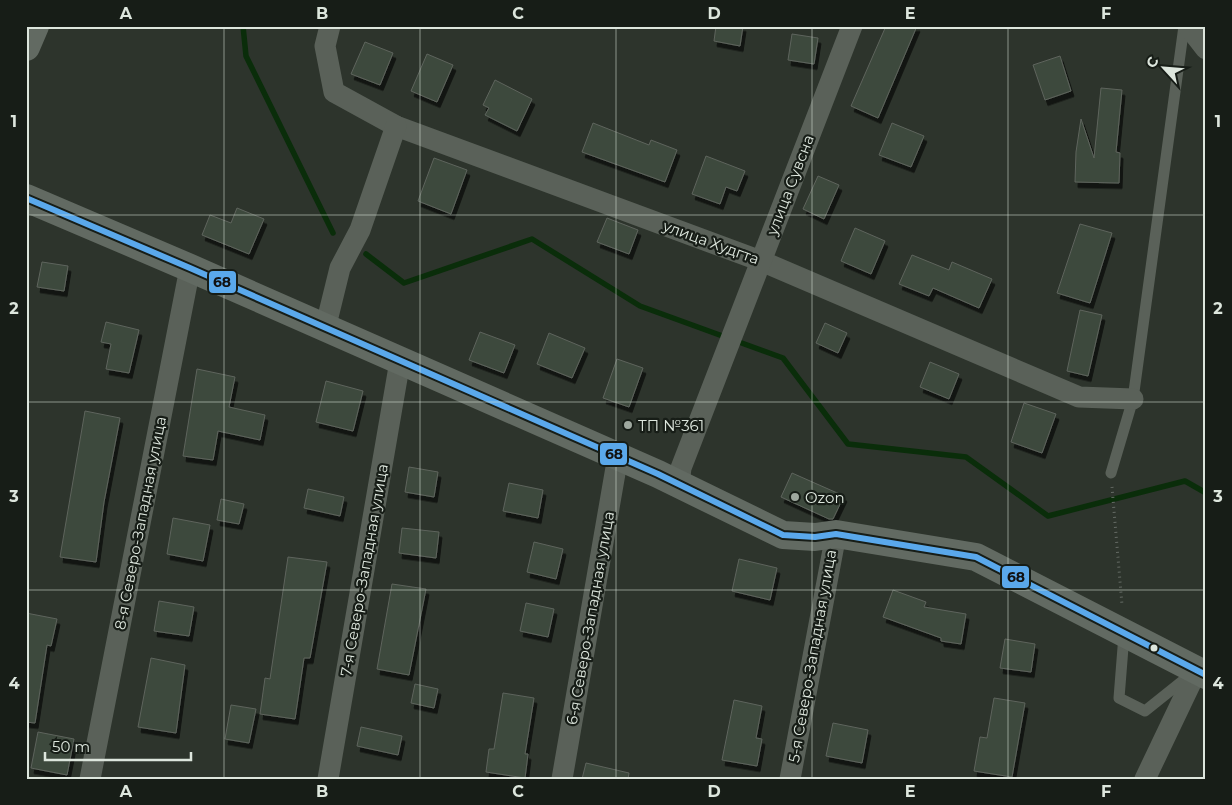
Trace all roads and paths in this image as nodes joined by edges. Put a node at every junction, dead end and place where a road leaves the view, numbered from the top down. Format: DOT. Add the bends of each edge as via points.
graph roads {
  1 [pos="35,26"];
  2 [pos="1184,26"];
  3 [pos="1188,26"];
  4 [pos="848,27"];
  5 [pos="328,36"];
  6 [pos="26,47"];
  7 [pos="1206,49"];
  8 [pos="396,126"];
  9 [pos="26,198"];
  10 [pos="761,260"];
  11 [pos="190,268"];
  12 [pos="325,329"];
  13 [pos="400,361"];
  14 [pos="1133,399"];
  15 [pos="618,456"];
  16 [pos="1111,473"];
  17 [pos="679,484"];
  18 [pos="836,534"];
  19 [pos="1124,633"];
  20 [pos="1201,672"];
  21 [pos="90,779"];
  22 [pos="328,779"];
  23 [pos="562,779"];
  24 [pos="790,779"];
  25 [pos="1145,779"];
  1 -- 6 [label="street"];
  2 -- 14 [label="lane"];
  3 -- 7 [label="street"];
  4 -- 10 [label="street, улица Сувсна"];
  5 -- 8 [label="street, улица Худгта" via="334,92"];
  8 -- 10 [label="street, улица Худгта"];
  8 -- 12 [label="street" via="360,230 340,268"];
  9 -- 11 [label="street"];
  10 -- 14 [label="street, улица Худгта" via="1079,398"];
  10 -- 17 [label="street, улица Сувсна" via="681,468"];
  11 -- 12 [label="street"];
  11 -- 21 [label="street, 8-я Северо-Западная улица"];
  12 -- 13 [label="street"];
  13 -- 15 [label="street"];
  13 -- 22 [label="street, 7-я Северо-Западная улица"];
  14 -- 16 [label="lane"];
  15 -- 17 [label="street"];
  15 -- 23 [label="street, 6-я Северо-Западная улица"];
  16 -- 19 [label="path"];
  17 -- 18 [label="street" via="783,534 815,538"];
  18 -- 19 [label="street" via="976,557"];
  18 -- 24 [label="street, 5-я Северо-Западная улица"];
  19 -- 20 [label="street"];
  19 -- 20 [label="lane" via="1119,698 1145,710"];
  20 -- 25 [label="street"];
}
